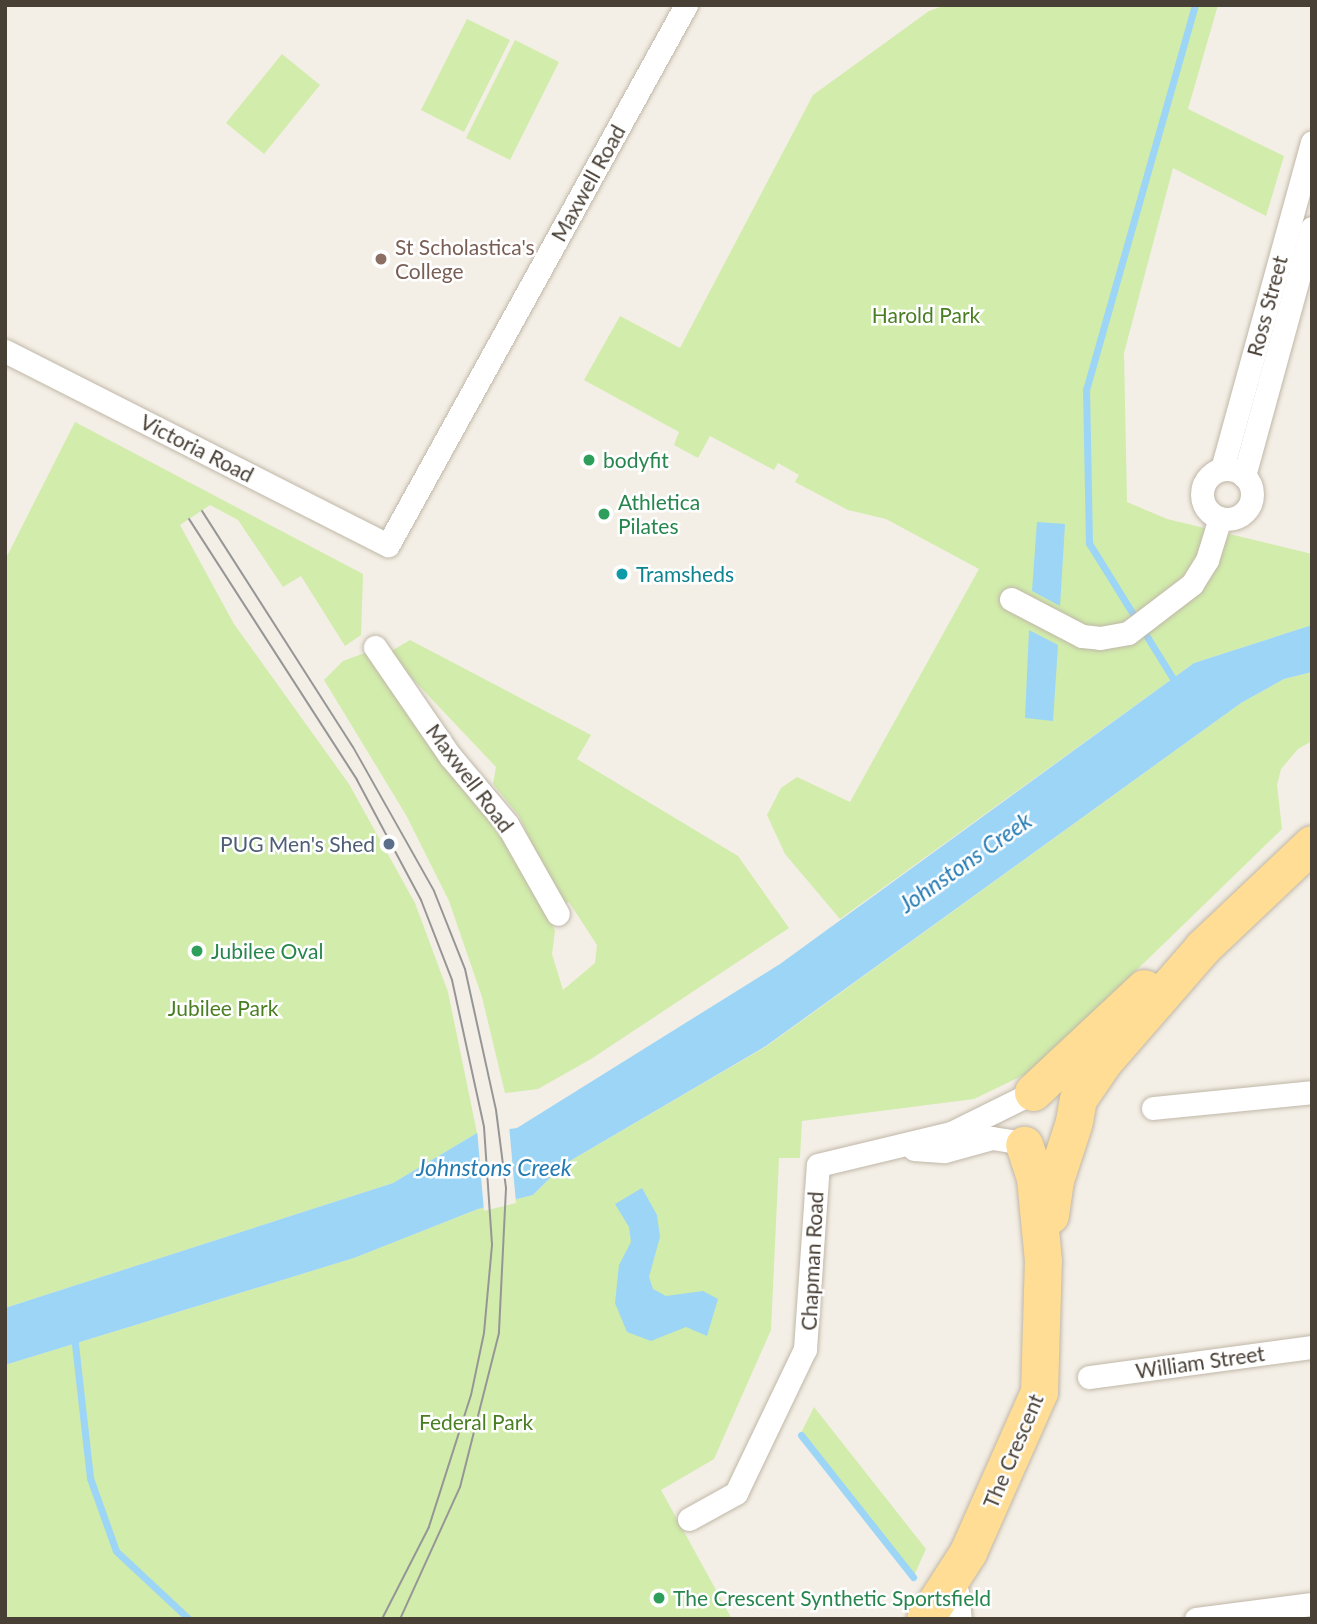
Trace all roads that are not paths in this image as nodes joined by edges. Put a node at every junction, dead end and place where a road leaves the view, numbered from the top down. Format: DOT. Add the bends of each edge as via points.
graph roads {
  1 [pos="686,5"];
  2 [pos="1312,142"];
  3 [pos="1303,206"];
  4 [pos="1312,228"];
  5 [pos="5,351"];
  6 [pos="1233,473"];
  7 [pos="1220,518"];
  8 [pos="388,545"];
  9 [pos="1011,599"];
  10 [pos="375,647"];
  11 [pos="1312,844"];
  12 [pos="558,914"];
  13 [pos="1203,947"];
  14 [pos="1312,1092"];
  15 [pos="1031,1093"];
  16 [pos="1153,1108"];
  17 [pos="1073,1123"];
  18 [pos="1023,1144"];
  19 [pos="893,1146"];
  20 [pos="1043,1261"];
  21 [pos="1312,1347"];
  22 [pos="1089,1377"];
  23 [pos="689,1519"];
  24 [pos="968,1552"];
  25 [pos="1312,1604"];
  26 [pos="954,1610"];
  27 [pos="925,1619"];
  28 [pos="1196,1619"];
  1 -- 8 [label="street, Maxwell Road"];
  2 -- 3 [label="street, Ross Street"];
  3 -- 6 [label="street, Ross Street"];
  4 -- 6 [label="street, Ross Street"];
  5 -- 8 [label="street, Victoria Road"];
  6 -- 7 [label="street, Ross Street" via="1251,489 1247,509 1235,518"];
  6 -- 7 [label="street, Ross Street" via="1205,481 1202,495 1207,510"];
  7 -- 9 [label="street" via="1198,576 1128,633 1082,636"];
  10 -- 12 [label="street, Maxwell Road" via="450,756 507,824"];
  11 -- 13 [label="main road, The Crescent"];
  13 -- 15 [label="main road, The Crescent" via="1120,1006"];
  13 -- 17 [label="main road, The Crescent" via="1096,1071 1078,1099"];
  14 -- 16 [label="street"];
  15 -- 17 [label="main road" via="1062,1096 1072,1108"];
  15 -- 18 [label="main road" via="1020,1104 1014,1122"];
  15 -- 19 [label="street, Chapman Road" via="956,1131"];
  17 -- 18 [label="main road" via="1064,1140 1051,1148 1038,1150"];
  17 -- 20 [label="main road, The Crescent" via="1055,1180"];
  18 -- 19 [label="street, Chapman Road" via="992,1138 938,1152"];
  18 -- 20 [label="main road, The Crescent" via="1035,1178"];
  19 -- 23 [label="street, Chapman Road" via="818,1165 805,1349 736,1493"];
  20 -- 24 [label="main road, The Crescent" via="1038,1397"];
  21 -- 22 [label="street, William Street"];
  24 -- 26 [label="main road, The Crescent"];
  24 -- 27 [label="main road, The Crescent"];
  25 -- 28 [label="street"];
}
